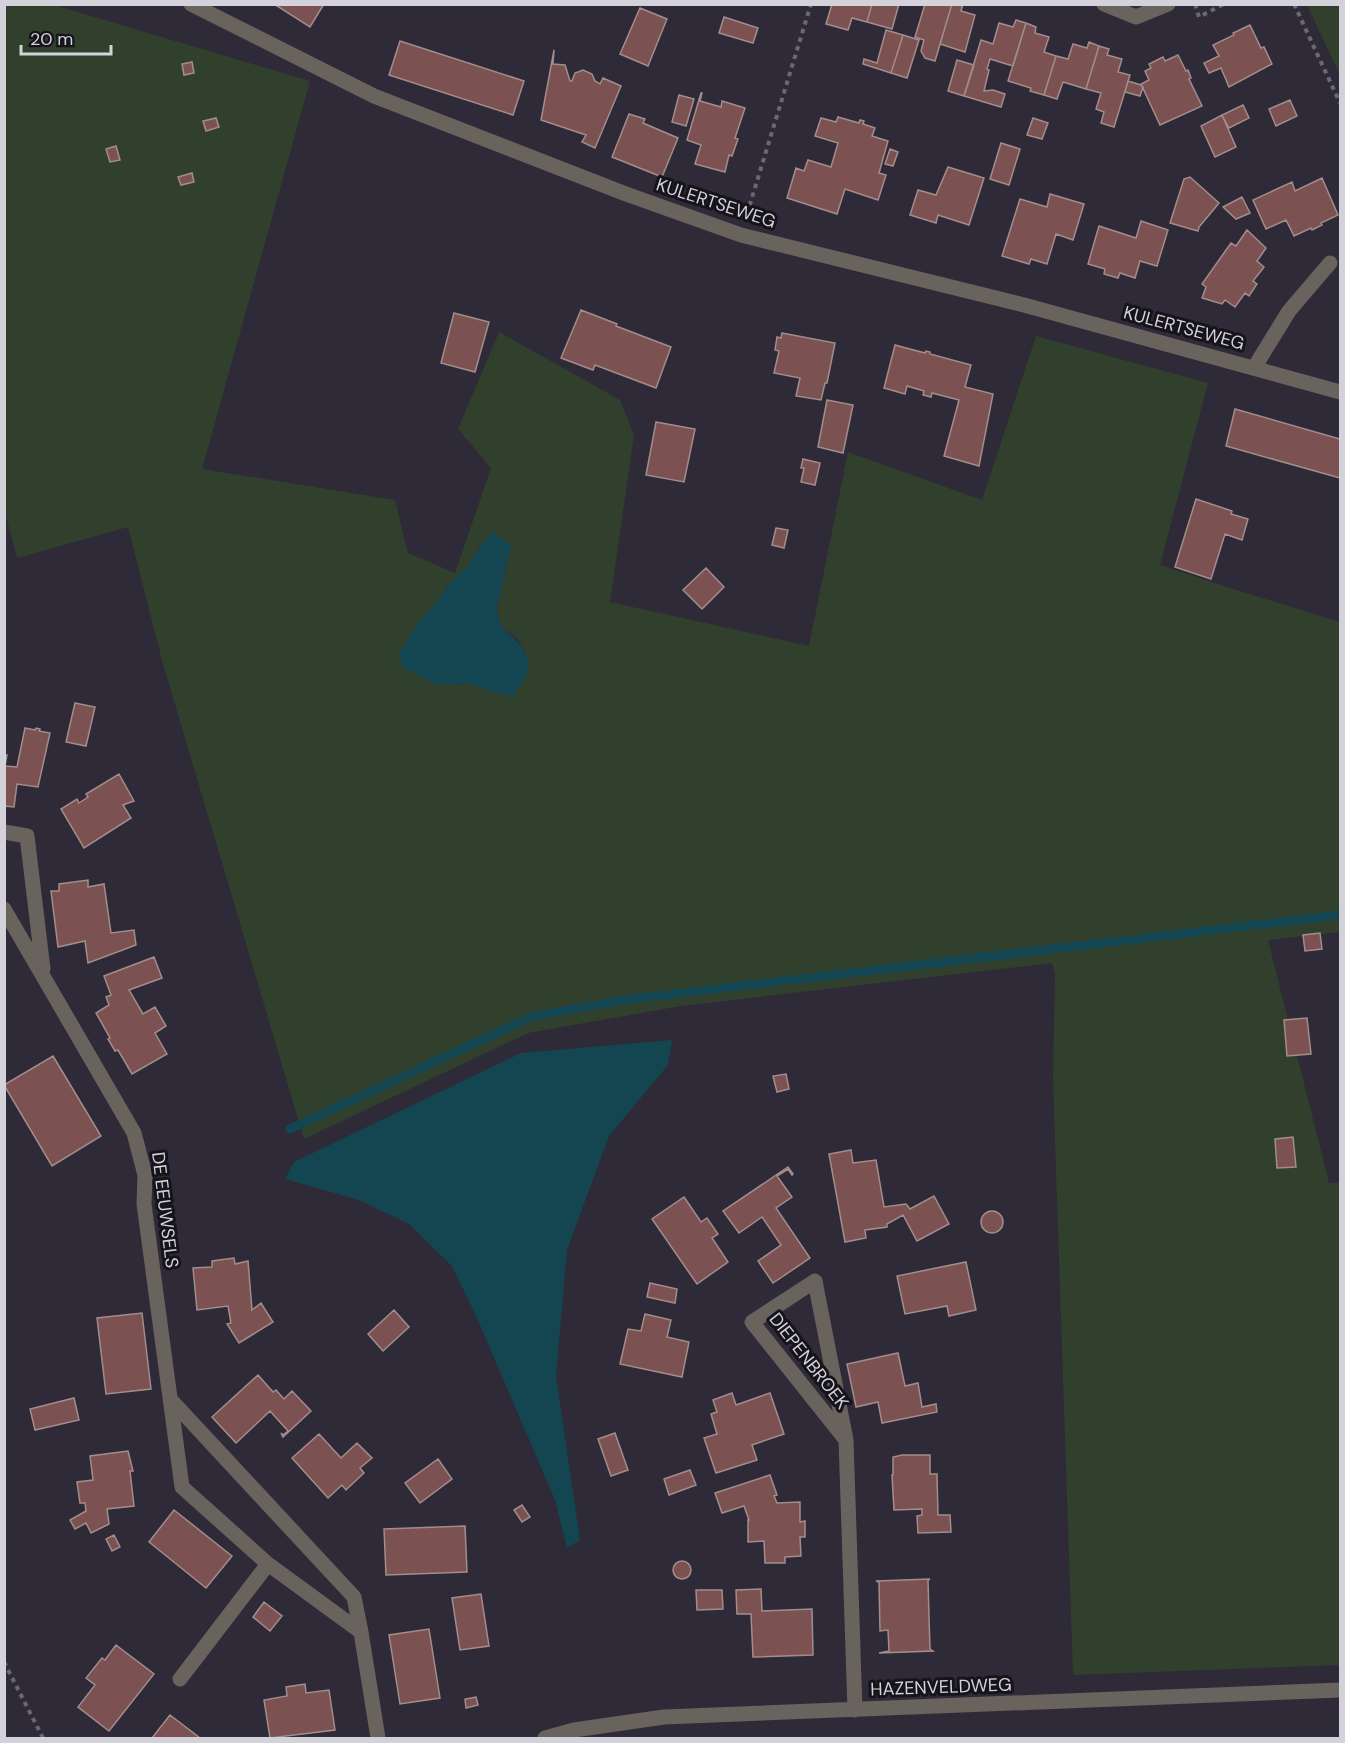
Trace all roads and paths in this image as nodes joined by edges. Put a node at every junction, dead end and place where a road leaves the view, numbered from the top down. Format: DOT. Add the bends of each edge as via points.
graph roads {
  1 [pos="191,4"];
  2 [pos="811,4"];
  3 [pos="1104,4"];
  4 [pos="1168,4"];
  5 [pos="1195,4"];
  6 [pos="1224,4"];
  7 [pos="1294,4"];
  8 [pos="1341,103"];
  9 [pos="741,235"];
  10 [pos="1330,263"];
  11 [pos="1254,368"];
  12 [pos="1341,392"];
  13 [pos="4,832"];
  14 [pos="4,909"];
  15 [pos="44,976"];
  16 [pos="171,1400"];
  17 [pos="846,1440"];
  18 [pos="268,1564"];
  19 [pos="361,1632"];
  20 [pos="4,1662"];
  21 [pos="180,1680"];
  22 [pos="1341,1690"];
  23 [pos="855,1710"];
  24 [pos="43,1738"];
  25 [pos="378,1738"];
  26 [pos="545,1738"];
  1 -- 9 [label="street, KULERTSEWEG" via="374,96"];
  2 -- 9 [label="path"];
  3 -- 4 [label="street" via="1137,17"];
  5 -- 6 [label="path" via="1199,17"];
  7 -- 8 [label="path"];
  9 -- 11 [label="street, KULERTSEWEG" via="1024,305"];
  10 -- 11 [label="street, KULERTSEWEG" via="1289,311"];
  11 -- 12 [label="street, KULERTSEWEG"];
  13 -- 15 [label="street, DE EEUWSELS" via="27,836"];
  14 -- 15 [label="street, DE EEUWSELS"];
  15 -- 16 [label="street, DE EEUWSELS" via="134,1132 145,1175 144,1204"];
  16 -- 18 [label="street, DE EEUWSELS" via="182,1487"];
  16 -- 19 [label="street" via="354,1597"];
  17 -- 17 [label="street, DIEPENBROEK" via="828,1349 815,1281 752,1322"];
  17 -- 23 [label="street, DIEPENBROEK"];
  18 -- 19 [label="street, DE EEUWSELS"];
  18 -- 21 [label="street"];
  19 -- 25 [label="street"];
  20 -- 24 [label="path"];
  22 -- 23 [label="street, HAZENVELDWEG"];
  23 -- 26 [label="street, HAZENVELDWEG" via="664,1717"];
}
